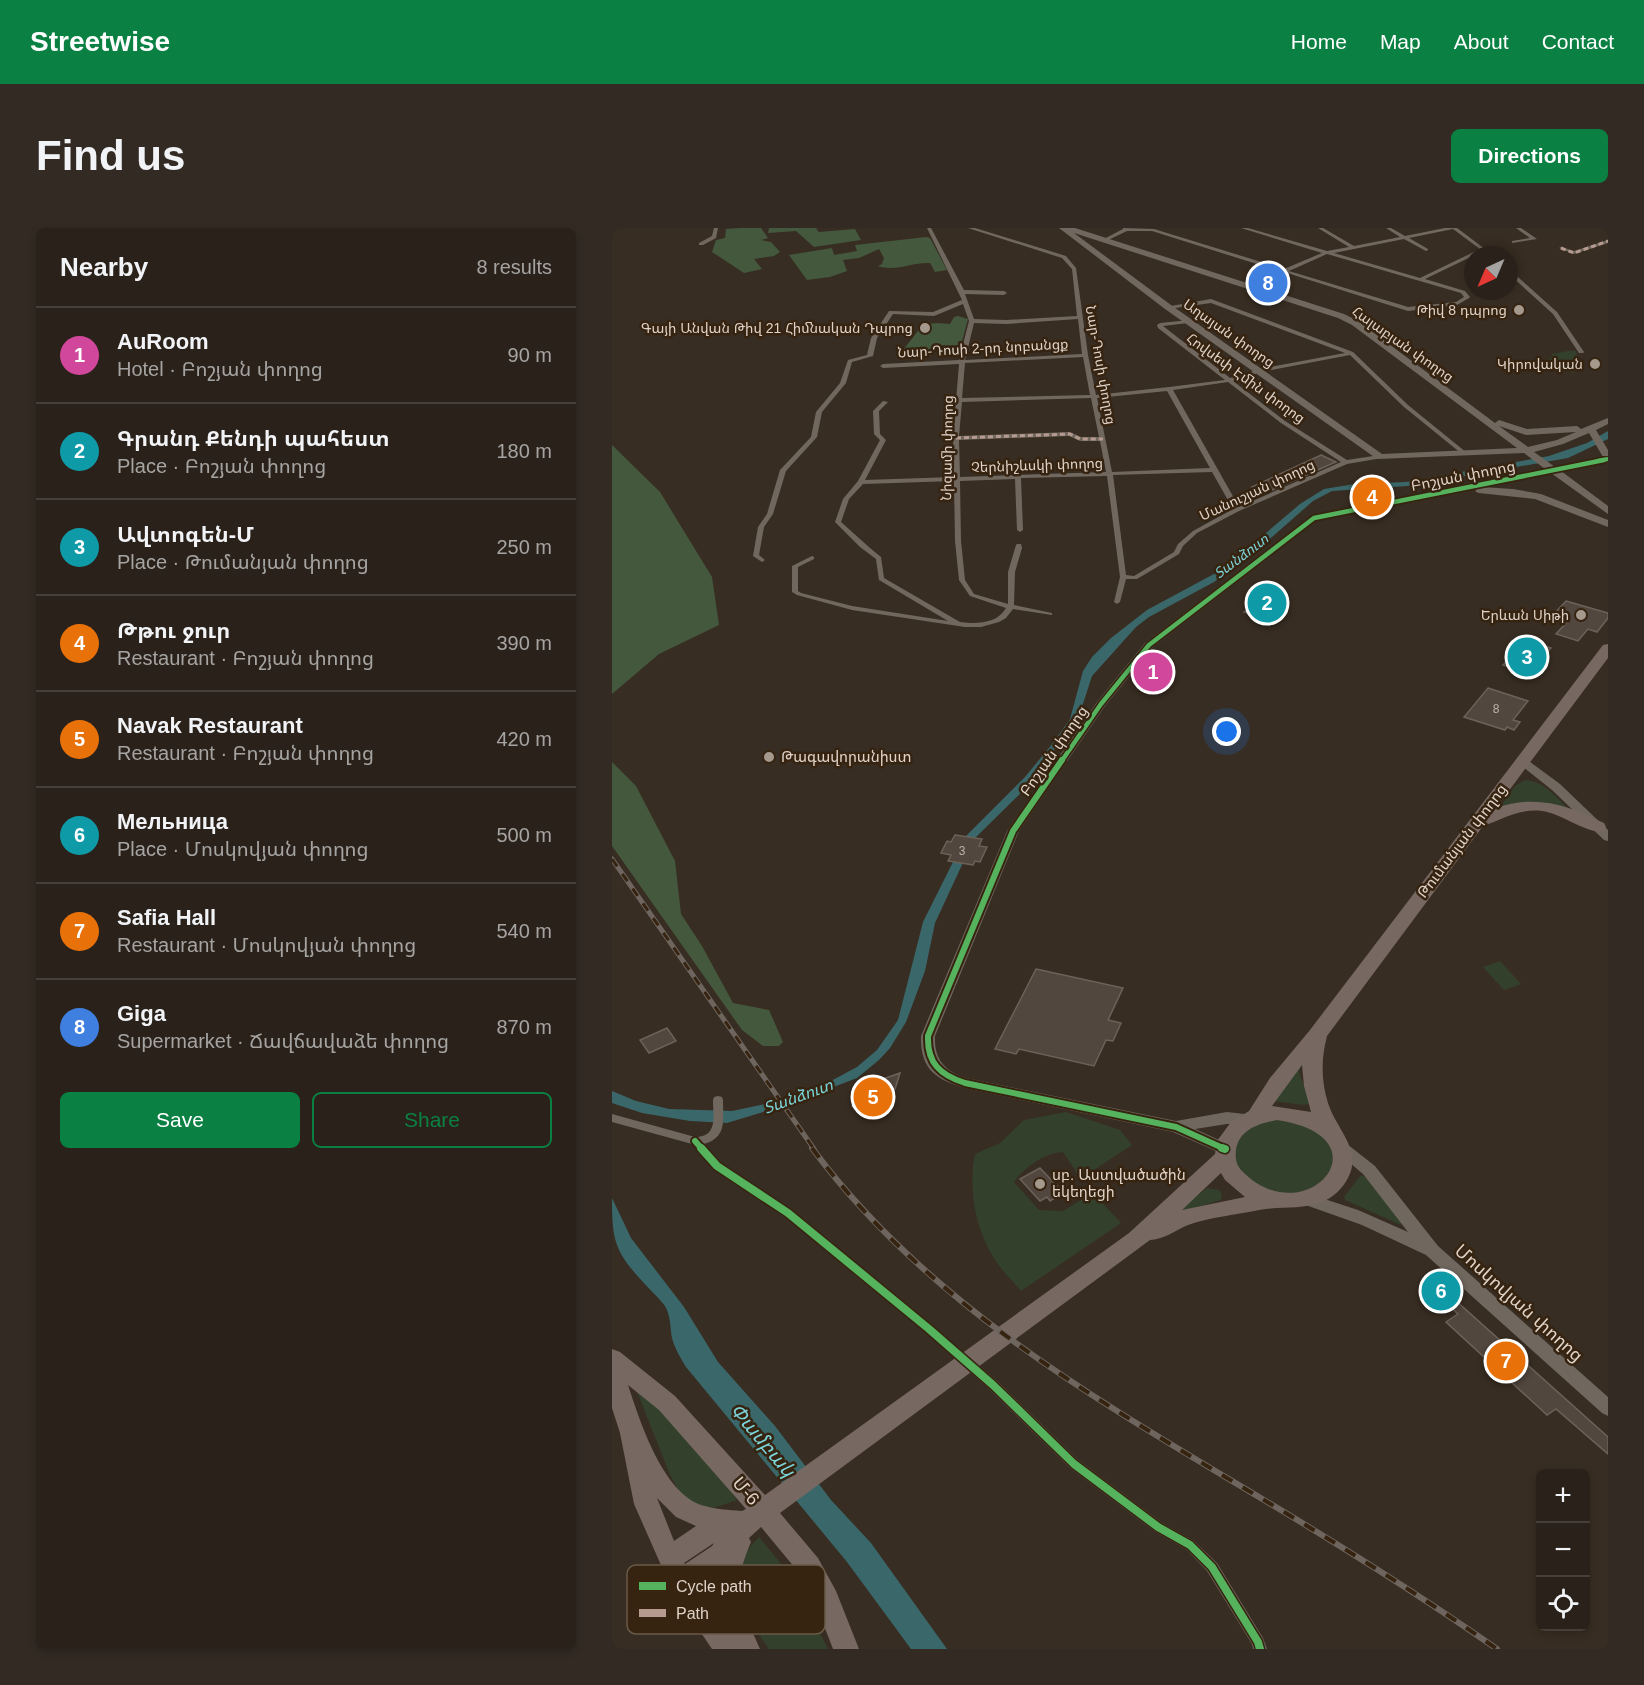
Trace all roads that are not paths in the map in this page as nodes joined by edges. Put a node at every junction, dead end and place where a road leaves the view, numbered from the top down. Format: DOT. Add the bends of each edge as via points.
graph roads {
  1 [pos="716,228"];
  2 [pos="929,228"];
  3 [pos="970,228"];
  4 [pos="1064,228"];
  5 [pos="1259,228"];
  6 [pos="1320,228"];
  7 [pos="1388,228"];
  8 [pos="1453,228"];
  9 [pos="1518,228"];
  10 [pos="1125,229"];
  11 [pos="1246,229"];
  12 [pos="1404,237"];
  13 [pos="1104,240"];
  14 [pos="1608,241"];
  15 [pos="1514,242"];
  16 [pos="701,244"];
  17 [pos="1085,245"];
  18 [pos="1480,246"];
  19 [pos="1353,247"];
  20 [pos="1561,248"];
  21 [pos="1426,250"];
  22 [pos="1325,252"];
  23 [pos="1464,259"];
  24 [pos="1461,260"];
  25 [pos="1464,261"];
  26 [pos="1284,271"];
  27 [pos="1518,279"];
  28 [pos="1420,280"];
  29 [pos="1249,286"];
  30 [pos="962,292"];
  31 [pos="1004,293"];
  32 [pos="965,301"];
  33 [pos="1168,307"];
  34 [pos="1079,316"];
  35 [pos="972,321"];
  36 [pos="1188,321"];
  37 [pos="1581,352"];
  38 [pos="1351,353"];
  39 [pos="1085,355"];
  40 [pos="962,360"];
  41 [pos="883,366"];
  42 [pos="1260,371"];
  43 [pos="1227,381"];
  44 [pos="1169,389"];
  45 [pos="1094,396"];
  46 [pos="959,400"];
  47 [pos="885,402"];
  48 [pos="1481,417"];
  49 [pos="1608,421"];
  50 [pos="1594,433"];
  51 [pos="956,438"];
  52 [pos="1103,439"];
  53 [pos="1464,453"];
  54 [pos="1607,456"];
  55 [pos="1380,457"];
  56 [pos="1346,462"];
  57 [pos="1214,470"];
  58 [pos="1110,475"];
  59 [pos="1018,477"];
  60 [pos="958,479"];
  61 [pos="861,482"];
  62 [pos="1465,488"];
  63 [pos="1237,510"];
  64 [pos="1608,511"];
  65 [pos="1608,524"];
  66 [pos="1020,530"];
  67 [pos="1019,545"];
  68 [pos="812,558"];
  69 [pos="762,560"];
  70 [pos="1123,577"];
  71 [pos="1117,602"];
  72 [pos="1011,607"];
  73 [pos="1050,614"];
  74 [pos="958,624"];
  75 [pos="1608,648"];
  76 [pos="1522,760"];
  77 [pos="1475,824"];
  78 [pos="1603,832"];
  79 [pos="1317,1035"];
  80 [pos="718,1101"];
  81 [pos="1252,1117"];
  82 [pos="612,1118"];
  83 [pos="1176,1127"];
  84 [pos="1330,1130"];
  85 [pos="695,1142"];
  86 [pos="1342,1148"];
  87 [pos="1225,1153"];
  88 [pos="1273,1199"];
  89 [pos="1306,1199"];
  90 [pos="1137,1239"];
  91 [pos="1432,1251"];
  92 [pos="612,1359"];
  93 [pos="612,1372"];
  94 [pos="1608,1408"];
  95 [pos="632,1433"];
  96 [pos="753,1519"];
  97 [pos="669,1559"];
  98 [pos="672,1565"];
  99 [pos="705,1565"];
  100 [pos="727,1565"];
  101 [pos="807,1565"];
  102 [pos="825,1596"];
  103 [pos="717,1634"];
  104 [pos="739,1634"];
  105 [pos="728,1649"];
  106 [pos="747,1649"];
  107 [pos="846,1649"];
  108 [pos="1260,1649"];
  1 -- 16 [label="street" via="714,237"];
  2 -- 30 [label="street"];
  3 -- 34 [label="street, Նար-Դոսի փողոց" via="1064,257 1074,269"];
  4 -- 13 [label="street, Հալաբյան փողոց"];
  4 -- 17 [label="street, Աղայան փողոց"];
  5 -- 11 [label="street"];
  6 -- 19 [label="street"];
  7 -- 12 [label="street"];
  8 -- 12 [label="street"];
  8 -- 18 [label="street"];
  9 -- 15 [label="street" via="1535,239"];
  10 -- 13 [label="street"];
  10 -- 26 [label="street" via="1152,230"];
  11 -- 22 [label="street"];
  12 -- 19 [label="street"];
  12 -- 21 [label="street"];
  13 -- 17 [label="street"];
  13 -- 29 [label="street, Հալաբյան փողոց"];
  14 -- 20 [label="street" via="1574,253"];
  17 -- 33 [label="street, Աղայան փողոց"];
  19 -- 22 [label="street"];
  22 -- 26 [label="street"];
  22 -- 28 [label="street"];
  23 -- 24 [label="street"];
  24 -- 25 [label="street"];
  24 -- 28 [label="street"];
  26 -- 28 [label="street" via="1408,309 1457,303 1467,297 1463,292"];
  26 -- 29 [label="street"];
  27 -- 37 [label="street" via="1555,313"];
  29 -- 48 [label="street, Հալաբյան փողոց" via="1334,313 1355,324"];
  30 -- 31 [label="street"];
  30 -- 32 [label="street"];
  32 -- 35 [label="street"];
  32 -- 69 [label="street" via="934,314 891,312 874,338 870,356 850,361 843,383 819,412 814,437 783,470 770,514 761,527 756,556"];
  33 -- 36 [label="street, Աղայան փողոց"];
  33 -- 38 [label="street" via="1211,301"];
  34 -- 35 [label="street"];
  34 -- 39 [label="street, Նար-Դոսի փողոց"];
  35 -- 40 [label="street, Նիզամի փողոց"];
  36 -- 42 [label="street, Աղայան փողոց"];
  36 -- 43 [label="street, Հովսեփ Էմին փողոց" via="1160,327"];
  38 -- 42 [label="street"];
  38 -- 53 [label="street" via="1406,406"];
  39 -- 40 [label="street, Նար-Դոսի 2-րդ նրբանցք"];
  39 -- 45 [label="street, Նար-Դոսի փողոց"];
  40 -- 41 [label="street, Նար-Դոսի 2-րդ նրբանցք"];
  40 -- 46 [label="street, Նիզամի փողոց"];
  42 -- 43 [label="street"];
  42 -- 55 [label="street, Աղայան փողոց"];
  43 -- 44 [label="street"];
  43 -- 56 [label="street, Հովսեփ Էմին փողոց"];
  44 -- 45 [label="street"];
  44 -- 57 [label="street"];
  45 -- 46 [label="street"];
  45 -- 52 [label="street, Նար-Դոսի փողոց"];
  46 -- 51 [label="street, Նիզամի փողոց"];
  47 -- 61 [label="street" via="876,411 877,434 883,440"];
  48 -- 50 [label="street" via="1526,432"];
  48 -- 64 [label="street, Հալաբյան փողոց"];
  49 -- 50 [label="street"];
  50 -- 53 [label="street" via="1537,448"];
  50 -- 54 [label="street"];
  51 -- 52 [label="street" via="1070,434 1080,439"];
  51 -- 60 [label="street, Նիզամի փողոց"];
  52 -- 58 [label="street, Նար-Դոսի փողոց"];
  53 -- 55 [label="street"];
  54 -- 62 [label="street, Բոշյան փողոց"];
  55 -- 56 [label="street, Մանուշյան փողոց"];
  56 -- 63 [label="street, Մանուշյան փողոց"];
  57 -- 58 [label="street, Չերնիշևսկի փողոց"];
  57 -- 63 [label="street"];
  58 -- 59 [label="street, Չերնիշևսկի փողոց"];
  58 -- 70 [label="street, Նար-Դոսի փողոց"];
  59 -- 60 [label="street, Չերնիշևսկի փողոց"];
  59 -- 66 [label="street"];
  60 -- 61 [label="street, Չերնիշևսկի փողոց"];
  60 -- 72 [label="street, Նիզամի փողոց" via="962,580 972,595"];
  61 -- 74 [label="street" via="846,499 838,522 863,549 879,558 881,579"];
  62 -- 65 [label="street" via="1540,498"];
  62 -- 83 [label="street, Բոշյան փողոց" via="1314,518 1149,645 1101,704 1013,831 928,1036 933,1066 965,1083"];
  63 -- 70 [label="street, Մանուշյան փողոց" via="1195,532 1177,553 1135,578"];
  67 -- 72 [label="street" via="1012,568"];
  68 -- 74 [label="street" via="795,566 795,592 799,594 852,608"];
  70 -- 71 [label="street"];
  72 -- 73 [label="street, Նիզամի փողոց"];
  72 -- 74 [label="street" via="1007,615 992,621 970,626"];
  75 -- 76 [label="highway, Թումանյան փողոց"];
  76 -- 77 [label="highway, Թումանյան փողոց"];
  76 -- 78 [label="street"];
  77 -- 78 [label="highway" via="1508,808 1529,804 1560,809"];
  77 -- 79 [label="highway, Թումանյան փողոց"];
  79 -- 81 [label="highway, Թումանյան փողոց" via="1279,1077"];
  79 -- 84 [label="highway" via="1311,1061 1312,1079"];
  80 -- 85 [label="street" via="714,1137"];
  81 -- 83 [label="street, Բոշյան փողոց"];
  81 -- 84 [label="highway" via="1277,1112 1299,1114"];
  81 -- 87 [label="highway" via="1232,1133"];
  82 -- 85 [label="street"];
  83 -- 87 [label="street, Բոշյան փողոց"];
  84 -- 86 [label="highway"];
  85 -- 108 [label="street" via="717,1166 788,1213 929,1329 1074,1464 1158,1527 1190,1545 1212,1567"];
  86 -- 89 [label="highway" via="1340,1175 1327,1190"];
  86 -- 91 [label="street, Մոսկովյան փողոց" via="1369,1170"];
  87 -- 88 [label="highway" via="1228,1168 1245,1187"];
  87 -- 90 [label="highway"];
  88 -- 89 [label="highway"];
  88 -- 90 [label="highway" via="1185,1217"];
  89 -- 91 [label="street, Մոսկովյան փողոց" via="1397,1233"];
  90 -- 96 [label="highway"];
  91 -- 94 [label="street, Մոսկովյան փողոց"];
  92 -- 101 [label="highway, Մ-6 / Մ-6" via="667,1403"];
  93 -- 95 [label="highway, Մ-6"];
  95 -- 96 [label="highway, Մ-6" via="677,1503 695,1515"];
  95 -- 97 [label="highway, Մ-6" via="646,1504"];
  96 -- 97 [label="highway" via="704,1534"];
  96 -- 99 [label="highway"];
  96 -- 100 [label="highway, Մ-6"];
  97 -- 98 [label="highway, Մ-6"];
  102 -- 107 [label="highway, Մ-6 / Մ-6"];
  103 -- 105 [label="highway, Մ-6"];
  104 -- 106 [label="highway, Մ-6"];
}
